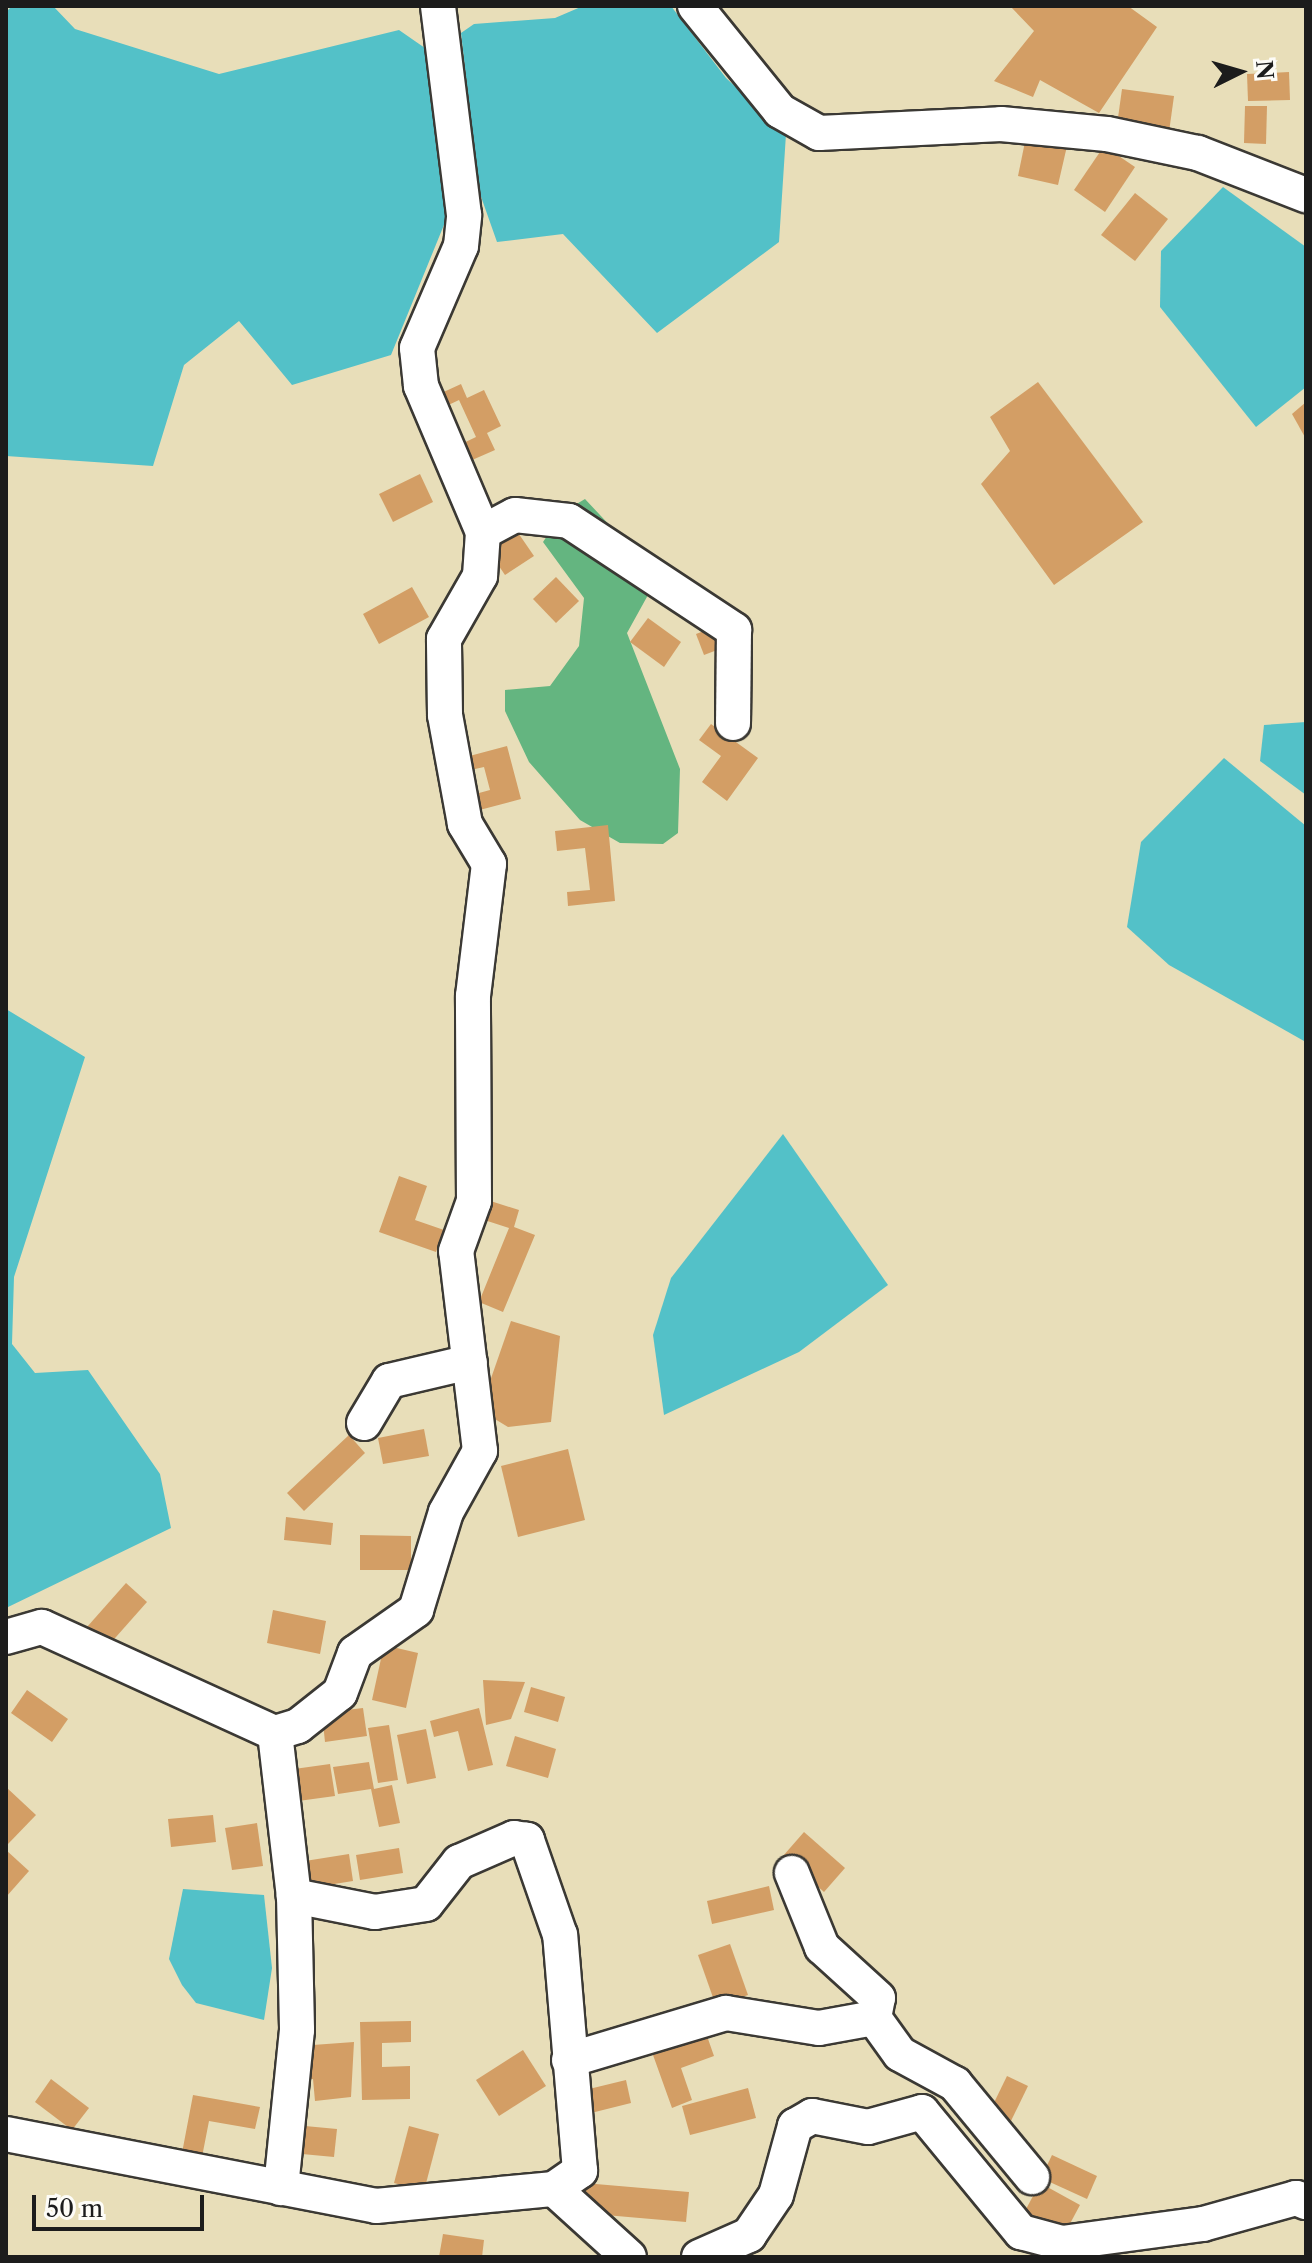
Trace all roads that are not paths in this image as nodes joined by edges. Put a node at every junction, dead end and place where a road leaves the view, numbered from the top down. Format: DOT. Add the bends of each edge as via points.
graph roads {
  1 [pos="438,6"];
  2 [pos="695,6"];
  3 [pos="1306,195"];
  4 [pos="483,532"];
  5 [pos="733,723"];
  6 [pos="470,1362"];
  7 [pos="364,1423"];
  8 [pos="6,1637"];
  9 [pos="275,1733"];
  10 [pos="792,1873"];
  11 [pos="294,1896"];
  12 [pos="874,2018"];
  13 [pos="569,2060"];
  14 [pos="6,2134"];
  15 [pos="1032,2177"];
  16 [pos="281,2188"];
  17 [pos="554,2189"];
  18 [pos="1306,2202"];
  19 [pos="629,2257"];
  20 [pos="699,2257"];
  1 -- 4 [label="street" via="464,215 461,246 417,348 421,386"];
  2 -- 3 [label="street" via="732,61 780,111 819,133 1001,124 1107,134 1198,153"];
  4 -- 5 [label="street" via="515,515 569,521 734,630"];
  4 -- 6 [label="street" via="480,576 444,639 445,715 465,824 489,864 473,996 474,1201 456,1251"];
  6 -- 7 [label="street" via="389,1381"];
  6 -- 9 [label="street" via="480,1451 446,1512 416,1610 355,1653 340,1693 320,1713"];
  8 -- 9 [label="street" via="42,1627"];
  9 -- 11 [label="street"];
  10 -- 12 [label="street" via="822,1947 878,1998"];
  11 -- 13 [label="street" via="375,1912 426,1904 459,1862 514,1838 527,1840 560,1935"];
  11 -- 16 [label="street" via="297,2030"];
  12 -- 13 [label="street" via="819,2028 726,2013"];
  12 -- 15 [label="street" via="900,2054 955,2084"];
  13 -- 17 [label="street" via="580,2171"];
  14 -- 16 [label="street"];
  16 -- 17 [label="street" via="376,2206"];
  17 -- 19 [label="street"];
  18 -- 20 [label="street" via="1296,2198 1203,2224 1062,2243 1021,2232 922,2112 868,2127 812,2116 795,2126 776,2195 749,2235"];
}
